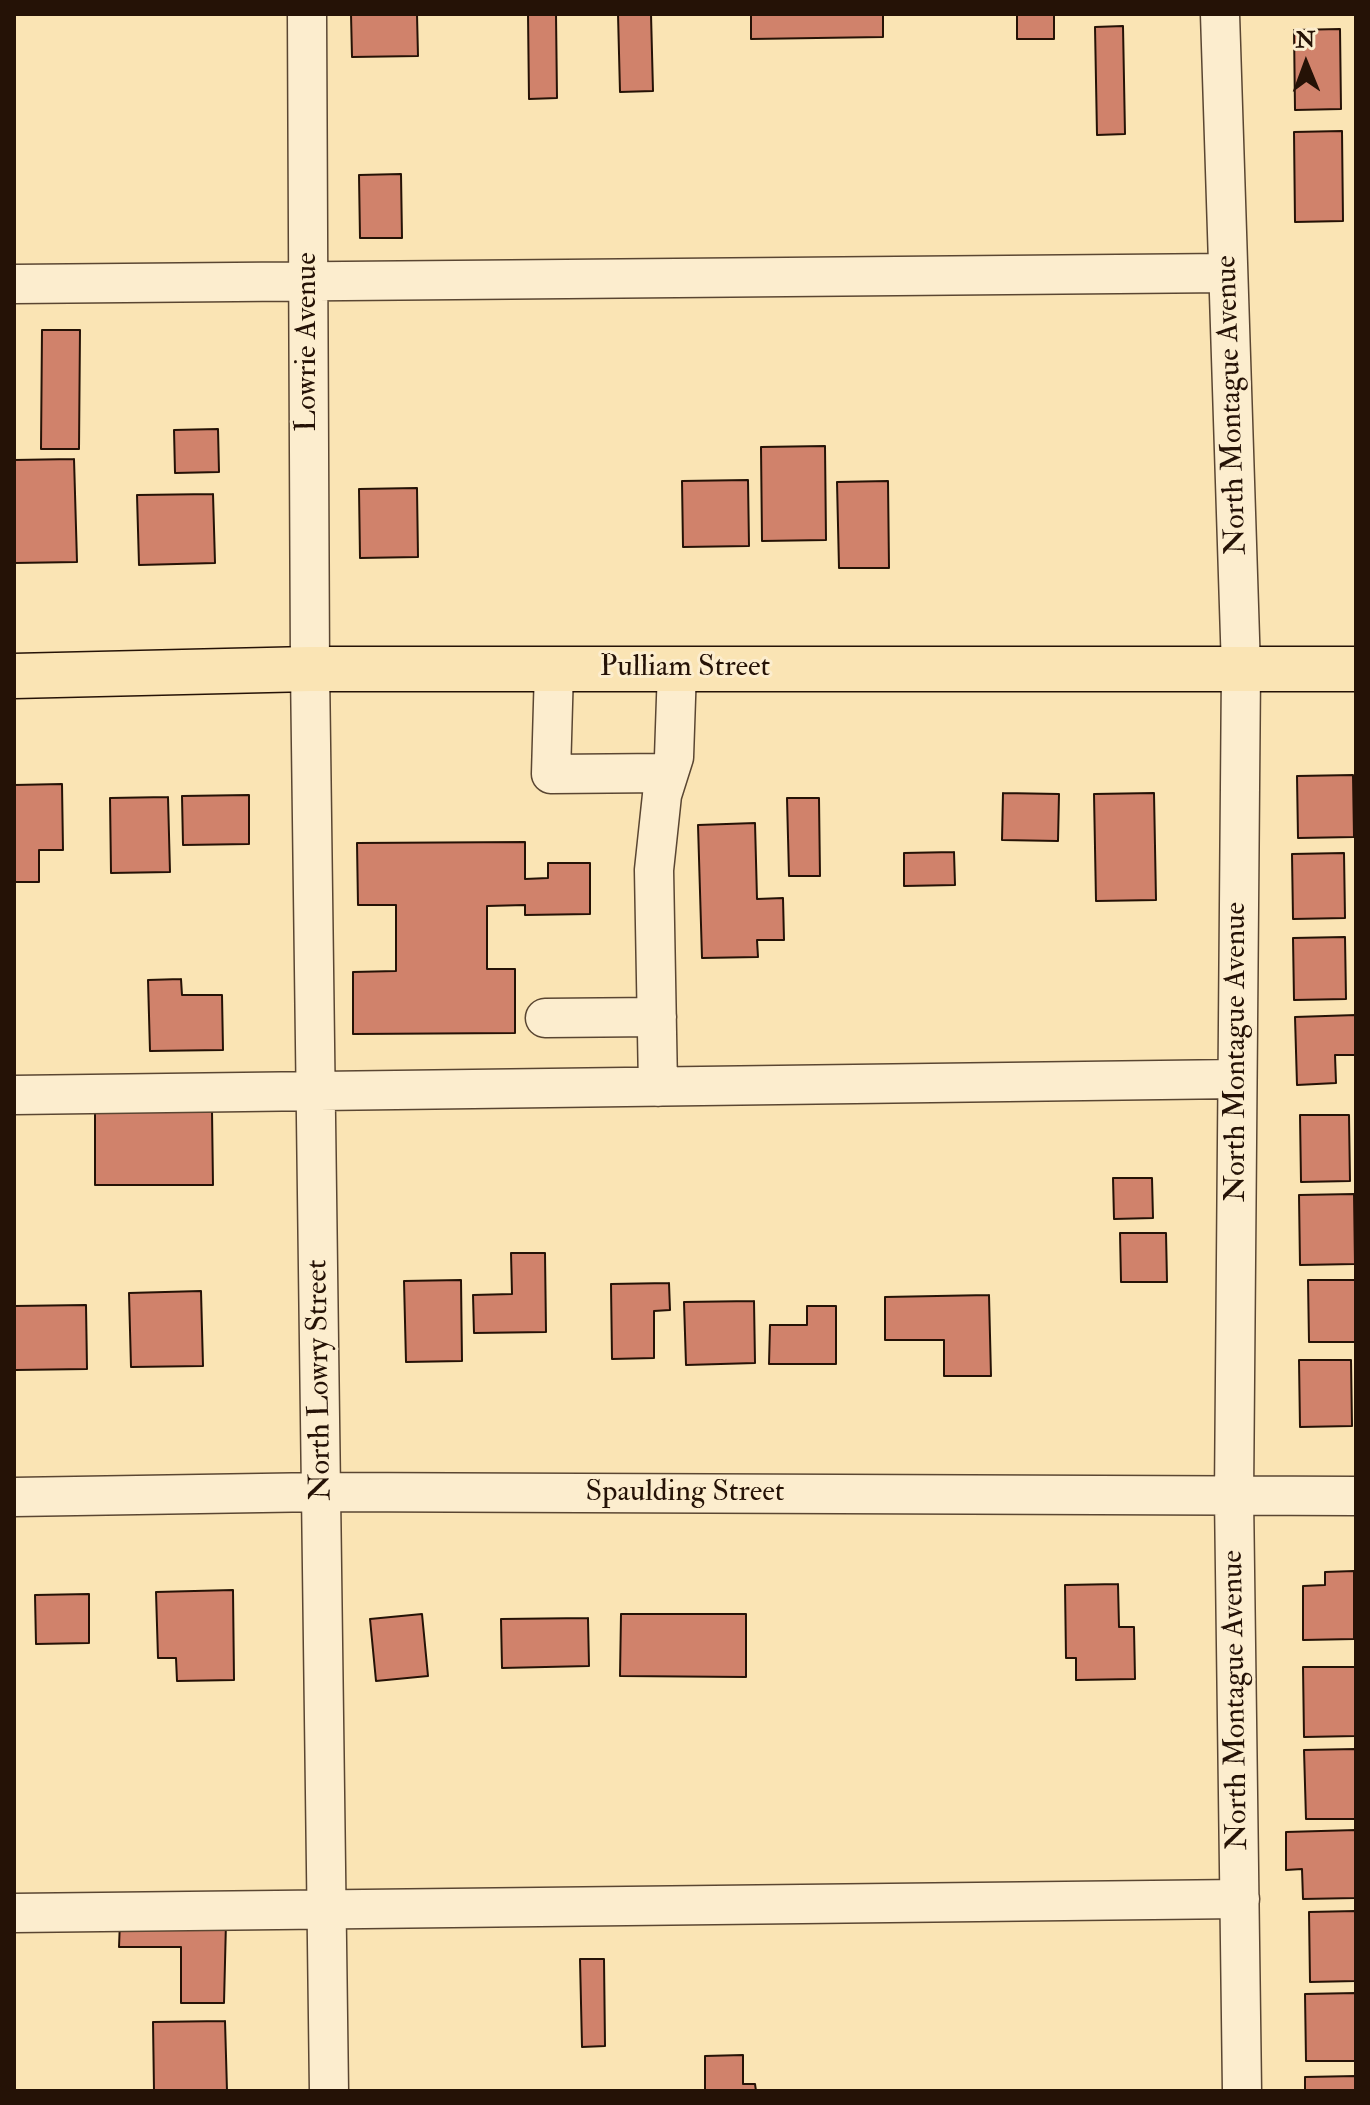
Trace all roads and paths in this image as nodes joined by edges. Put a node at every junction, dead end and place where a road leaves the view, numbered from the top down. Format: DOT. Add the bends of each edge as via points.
graph roads {
  1 [pos="307,14"];
  2 [pos="1220,14"];
  3 [pos="1228,273"];
  4 [pos="309,282"];
  5 [pos="14,284"];
  6 [pos="310,669"];
  7 [pos="554,669"];
  8 [pos="677,669"];
  9 [pos="1241,669"];
  10 [pos="1356,669"];
  11 [pos="14,676"];
  12 [pos="667,773"];
  13 [pos="657,1017"];
  14 [pos="545,1018"];
  15 [pos="1237,1079"];
  16 [pos="658,1087"];
  17 [pos="317,1091"];
  18 [pos="14,1095"];
  19 [pos="323,1492"];
  20 [pos="1234,1496"];
  21 [pos="1356,1496"];
  22 [pos="14,1497"];
  23 [pos="1240,1899"];
  24 [pos="327,1909"];
  25 [pos="14,1913"];
  26 [pos="329,2091"];
  27 [pos="1242,2091"];
  1 -- 4 [label="street, Lowrie Avenue"];
  2 -- 3 [label="street, North Montague Avenue"];
  3 -- 4 [label="street"];
  3 -- 9 [label="street, North Montague Avenue"];
  4 -- 5 [label="street"];
  4 -- 6 [label="street, Lowrie Avenue"];
  6 -- 7 [label="main road, Pulliam Street"];
  6 -- 11 [label="main road, Pulliam Street"];
  6 -- 17 [label="street, North Lowry Street"];
  7 -- 8 [label="main road, Pulliam Street"];
  7 -- 12 [label="street" via="551,774"];
  8 -- 9 [label="main road, Pulliam Street"];
  8 -- 12 [label="street" via="674,757"];
  9 -- 10 [label="main road, Pulliam Street"];
  9 -- 15 [label="street, North Montague Avenue"];
  12 -- 13 [label="street" via="654,870"];
  13 -- 14 [label="street"];
  13 -- 16 [label="street"];
  15 -- 16 [label="street"];
  15 -- 20 [label="street, North Montague Avenue"];
  16 -- 17 [label="street"];
  17 -- 18 [label="street"];
  17 -- 19 [label="street, North Lowry Street"];
  19 -- 20 [label="street, Spaulding Street"];
  19 -- 22 [label="street, Spaulding Street"];
  19 -- 24 [label="street, North Lowry Street"];
  20 -- 21 [label="street, Spaulding Street"];
  20 -- 23 [label="street, North Montague Avenue"];
  23 -- 24 [label="street"];
  23 -- 27 [label="street, North Montague Avenue"];
  24 -- 25 [label="street"];
  24 -- 26 [label="street, North Lowry Street"];
}
